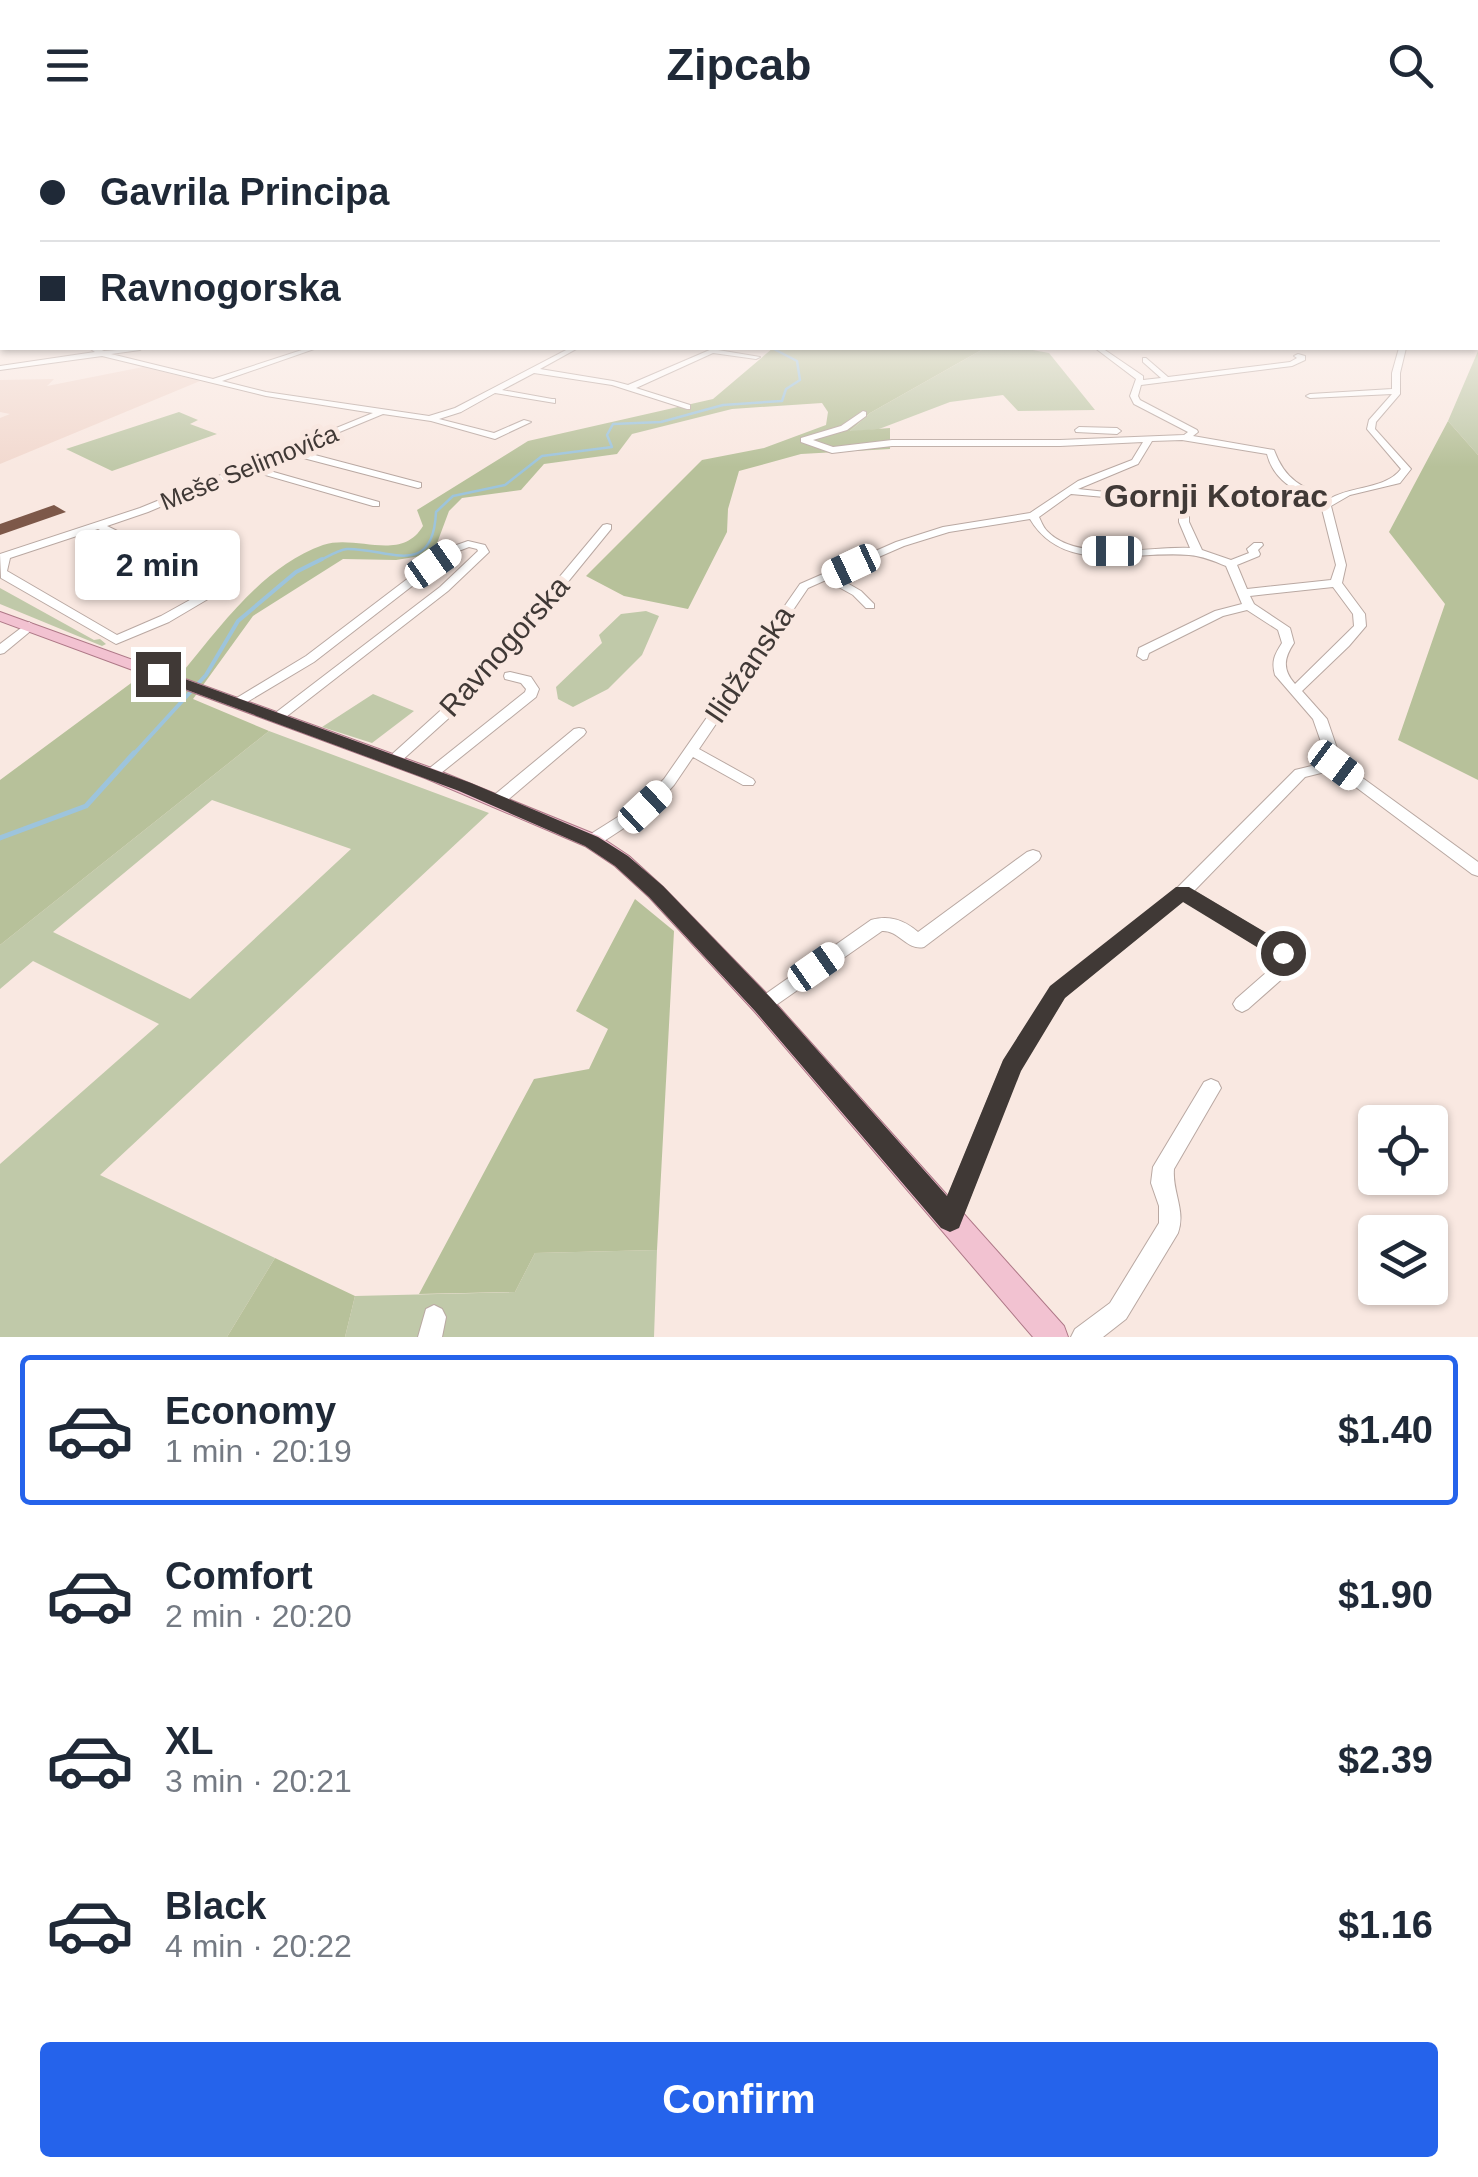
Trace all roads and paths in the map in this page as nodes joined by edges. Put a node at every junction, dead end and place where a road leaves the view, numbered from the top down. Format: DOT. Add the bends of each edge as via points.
graph roads {
  1 [pos="34,354"];
  2 [pos="68,354"];
  3 [pos="112,354"];
  4 [pos="295,354"];
  5 [pos="562,354"];
  6 [pos="705,354"];
  7 [pos="736,354"];
  8 [pos="1106,354"];
  9 [pos="1402,354"];
  10 [pos="1298,356"];
  11 [pos="756,357"];
  12 [pos="1146,360"];
  13 [pos="0,365"];
  14 [pos="531,370"];
  15 [pos="1165,378"];
  16 [pos="214,381"];
  17 [pos="1141,382"];
  18 [pos="630,388"];
  19 [pos="495,390"];
  20 [pos="1396,391"];
  21 [pos="1310,396"];
  22 [pos="552,401"];
  23 [pos="686,407"];
  24 [pos="383,411"];
  25 [pos="863,414"];
  26 [pos="429,419"];
  27 [pos="528,422"];
  28 [pos="1078,430"];
  29 [pos="1182,437"];
  30 [pos="1146,438"];
  31 [pos="286,450"];
  32 [pos="246,467"];
  33 [pos="418,485"];
  34 [pos="1068,491"];
  35 [pos="1134,498"];
  36 [pos="1329,501"];
  37 [pos="376,504"];
  38 [pos="1184,512"];
  39 [pos="1033,516"];
  40 [pos="100,526"];
  41 [pos="607,527"];
  42 [pos="1258,545"];
  43 [pos="1197,552"];
  44 [pos="2,558"];
  45 [pos="1232,564"];
  46 [pos="828,577"];
  47 [pos="1336,583"];
  48 [pos="1247,600"];
  49 [pos="870,606"];
  50 [pos="0,616"];
  51 [pos="24,629"];
  52 [pos="0,641"];
  53 [pos="0,650"];
  54 [pos="1143,656"];
  55 [pos="510,676"];
  56 [pos="1296,690"];
  57 [pos="237,702"];
  58 [pos="278,717"];
  59 [pos="579,732"];
  60 [pos="692,750"];
  61 [pos="394,760"];
  62 [pos="1336,765"];
  63 [pos="431,774"];
  64 [pos="748,782"];
  65 [pos="498,800"];
  66 [pos="592,842"];
  67 [pos="1033,856"];
  68 [pos="1478,870"];
  69 [pos="1182,892"];
  70 [pos="1242,1004"];
  71 [pos="763,1005"];
  72 [pos="1211,1088"];
  73 [pos="950,1219"];
  74 [pos="1053,1337"];
  75 [pos="1084,1337"];
  1 -- 13 [label="street"];
  2 -- 13 [label="street"];
  3 -- 16 [label="street, Meše Selimovića"];
  4 -- 16 [label="street"];
  5 -- 14 [label="street"];
  6 -- 18 [label="street"];
  7 -- 11 [label="street"];
  8 -- 17 [label="street"];
  9 -- 20 [label="street"];
  10 -- 15 [label="street" via="1292,364"];
  12 -- 15 [label="street"];
  14 -- 18 [label="street"];
  14 -- 19 [label="street"];
  15 -- 17 [label="street"];
  16 -- 24 [label="street, Meše Selimovića"];
  17 -- 29 [label="street" via="1137,402 1194,432"];
  18 -- 23 [label="street"];
  19 -- 22 [label="street"];
  19 -- 26 [label="street"];
  20 -- 21 [label="street"];
  20 -- 36 [label="street" via="1371,429 1397,455 1403,476"];
  24 -- 26 [label="street, Meše Selimovića"];
  24 -- 31 [label="street, Meše Selimovića"];
  25 -- 30 [label="street" via="844,428 804,440 832,450"];
  26 -- 27 [label="street, Meše Selimovića" via="493,436"];
  28 -- 30 [label="street"];
  29 -- 30 [label="street"];
  29 -- 36 [label="street" via="1271,452 1284,476"];
  30 -- 34 [label="street, Ilidžanska" via="1135,462"];
  31 -- 32 [label="street, Meše Selimovića"];
  31 -- 33 [label="street"];
  32 -- 37 [label="street"];
  32 -- 40 [label="street, Meše Selimovića"];
  34 -- 35 [label="street"];
  34 -- 39 [label="street, Ilidžanska"];
  36 -- 47 [label="street" via="1327,521 1341,565"];
  38 -- 43 [label="street"];
  39 -- 43 [label="street" via="1048,540 1073,549"];
  39 -- 46 [label="street, Ilidžanska" via="947,528"];
  40 -- 44 [label="street, Meše Selimovića"];
  40 -- 44 [label="street" via="224,586 116,640 4,576"];
  41 -- 61 [label="street, Ravnogorska" via="475,687"];
  42 -- 45 [label="street" via="1252,557"];
  43 -- 45 [label="street"];
  45 -- 48 [label="street"];
  46 -- 49 [label="street"];
  46 -- 60 [label="street, Ilidžanska" via="796,594"];
  47 -- 48 [label="street"];
  47 -- 56 [label="street" via="1360,626"];
  48 -- 54 [label="street"];
  48 -- 56 [label="street" via="1284,628 1288,643 1276,668"];
  50 -- 51 [label="main road"];
  51 -- 52 [label="street"];
  51 -- 53 [label="street"];
  51 -- 57 [label="main road"];
  55 -- 63 [label="street" via="526,680 531,694"];
  56 -- 62 [label="street" via="1320,720"];
  57 -- 58 [label="main road"];
  57 -- 58 [label="street" via="310,659 452,550 481,547 484,552 444,589"];
  58 -- 61 [label="main road"];
  59 -- 65 [label="street"];
  60 -- 64 [label="street"];
  60 -- 66 [label="street, Ilidžanska" via="653,800"];
  61 -- 63 [label="main road"];
  62 -- 68 [label="street"];
  62 -- 69 [label="street" via="1300,773"];
  63 -- 65 [label="main road"];
  65 -- 66 [label="main road"];
  66 -- 71 [label="main road" via="656,892"];
  67 -- 71 [label="street" via="918,942 898,926 877,924"];
  69 -- 70 [label="street" via="1283,953 1285,966"];
  69 -- 73 [label="street" via="1058,992 1011,1067"];
  71 -- 73 [label="main road"];
  72 -- 75 [label="street" via="1164,1166 1170,1225 1164,1237 1118,1312"];
  73 -- 74 [label="main road"];
}
